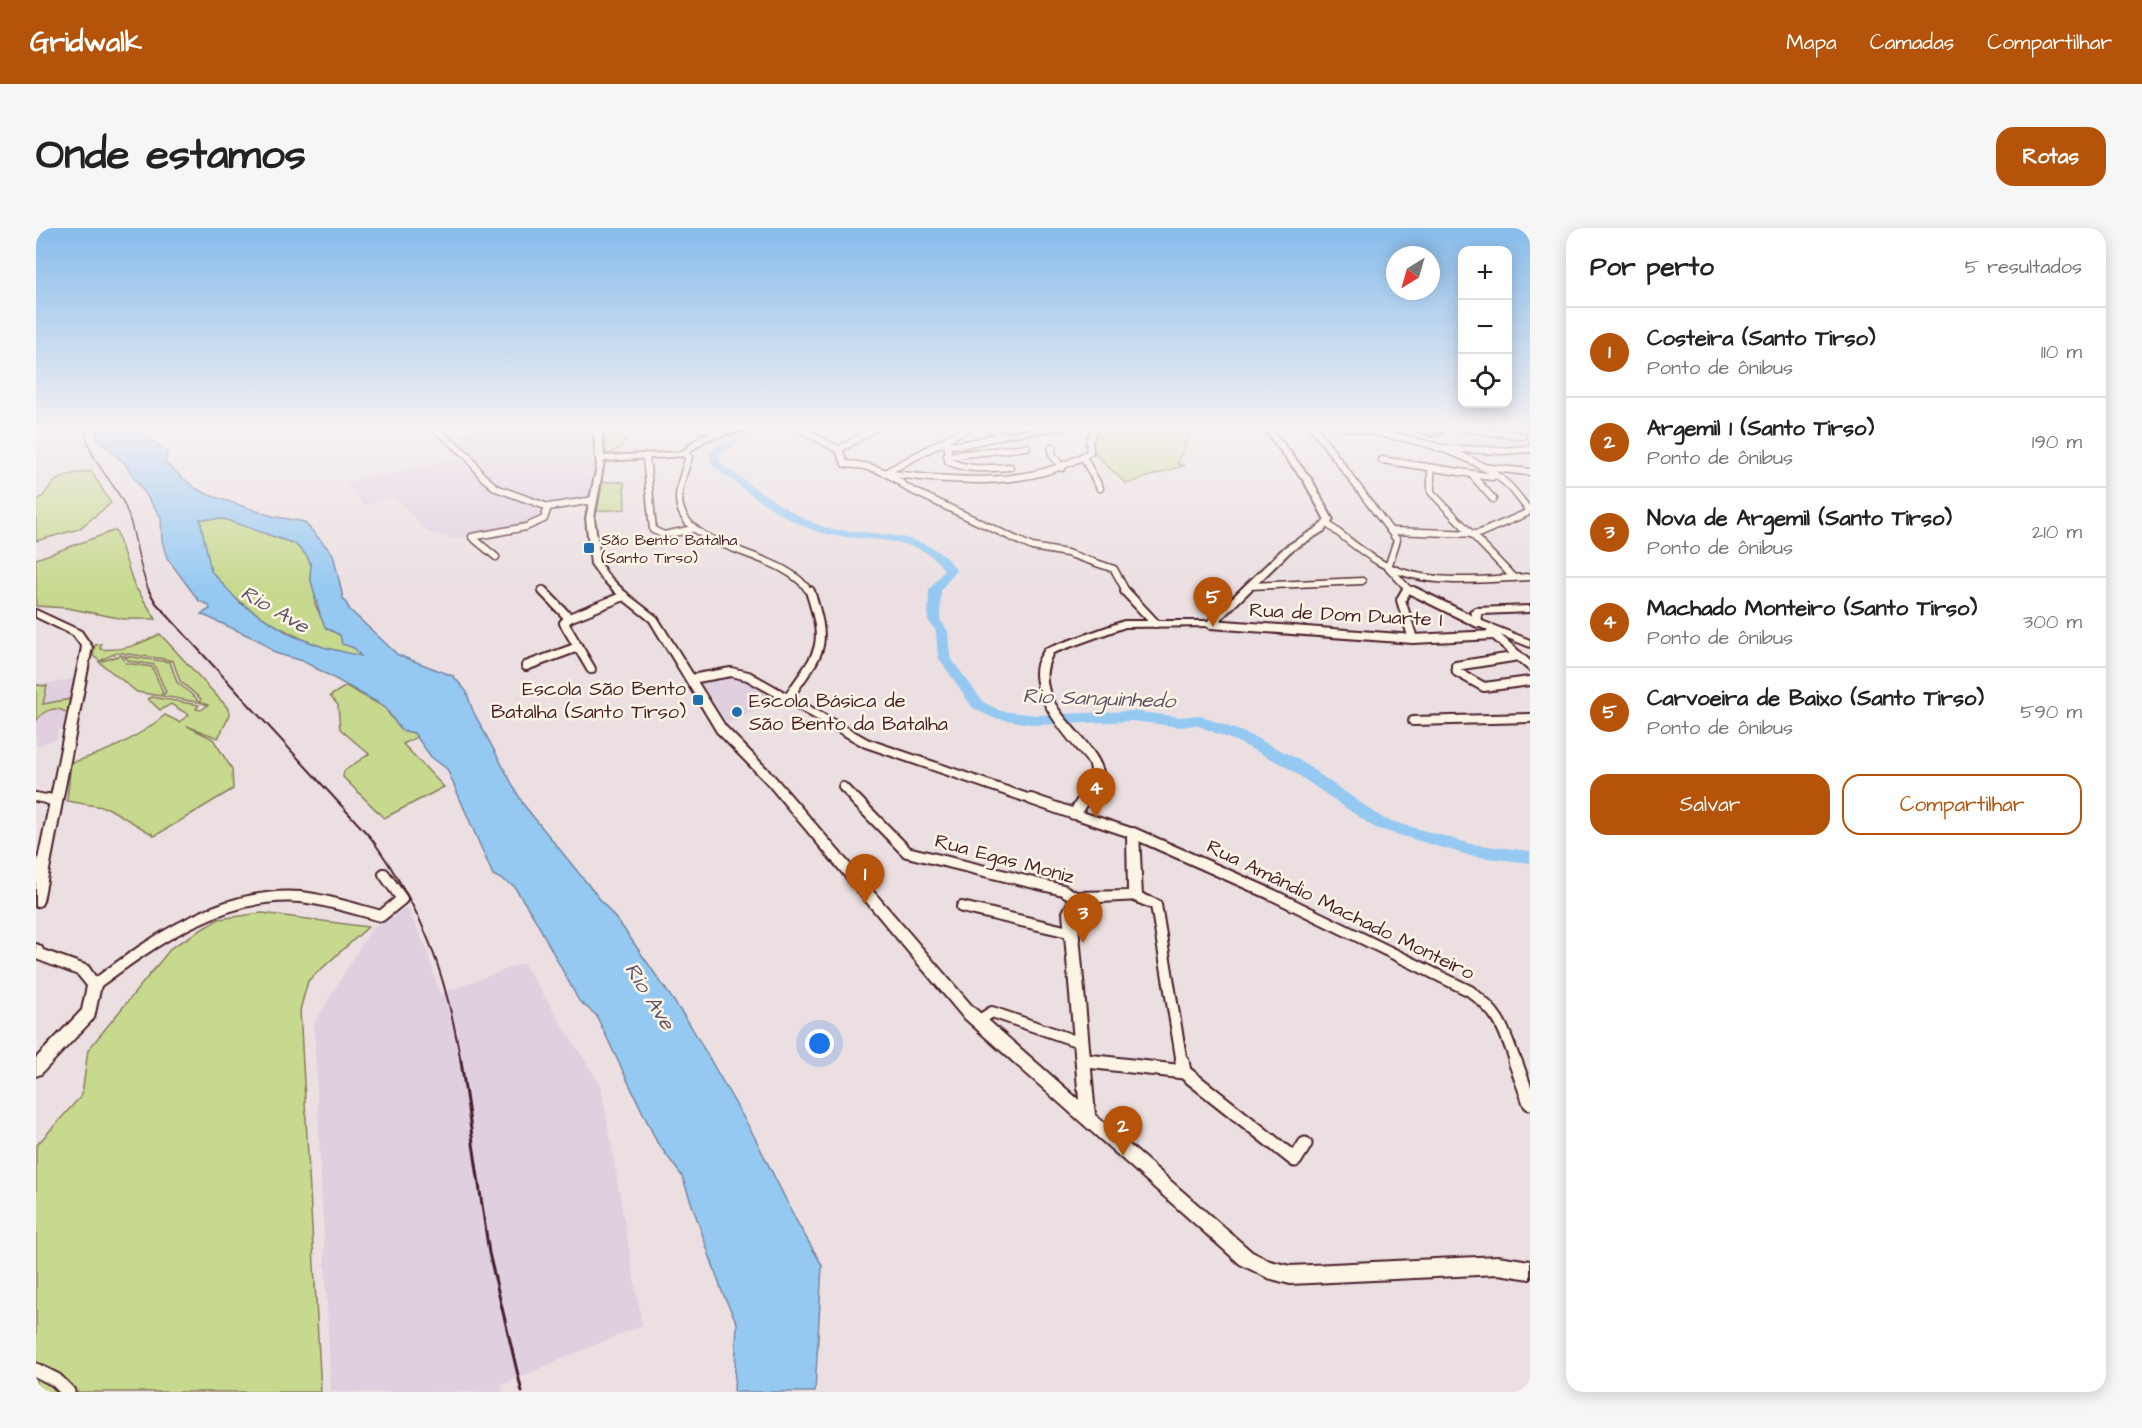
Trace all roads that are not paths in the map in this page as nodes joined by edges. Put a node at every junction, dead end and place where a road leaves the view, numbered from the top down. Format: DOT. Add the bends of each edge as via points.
graph roads {
  1 [pos="488,481"];
  2 [pos="597,481"];
  3 [pos="648,481"];
  4 [pos="683,481"];
  5 [pos="899,481"];
  6 [pos="1096,481"];
  7 [pos="1309,481"];
  8 [pos="1352,481"];
  9 [pos="1431,481"];
  10 [pos="1478,481"];
  11 [pos="1504,481"];
  12 [pos="1100,488"];
  13 [pos="1493,499"];
  14 [pos="594,500"];
  15 [pos="1526,504"];
  16 [pos="548,507"];
  17 [pos="1326,523"];
  18 [pos="693,529"];
  19 [pos="1392,531"];
  20 [pos="1471,534"];
  21 [pos="496,556"];
  22 [pos="1388,567"];
  23 [pos="1530,577"];
  24 [pos="1513,578"];
  25 [pos="1362,581"];
  26 [pos="1250,586"];
  27 [pos="1408,589"];
  28 [pos="542,590"];
  29 [pos="624,596"];
  30 [pos="1530,609"];
  31 [pos="36,613"];
  32 [pos="569,618"];
  33 [pos="1155,623"];
  34 [pos="1478,623"];
  35 [pos="1212,624"];
  36 [pos="1492,632"];
  37 [pos="1413,639"];
  38 [pos="1530,644"];
  39 [pos="578,646"];
  40 [pos="1519,656"];
  41 [pos="526,666"];
  42 [pos="1530,666"];
  43 [pos="591,669"];
  44 [pos="691,679"];
  45 [pos="1530,681"];
  46 [pos="788,698"];
  47 [pos="1530,718"];
  48 [pos="1413,722"];
  49 [pos="843,788"];
  50 [pos="36,797"];
  51 [pos="55,801"];
  52 [pos="1074,814"];
  53 [pos="1133,833"];
  54 [pos="384,874"];
  55 [pos="1136,896"];
  56 [pos="1077,898"];
  57 [pos="36,901"];
  58 [pos="962,907"];
  59 [pos="1072,933"];
  60 [pos="36,950"];
  61 [pos="94,985"];
  62 [pos="978,1021"];
  63 [pos="1082,1043"];
  64 [pos="1084,1061"];
  65 [pos="36,1069"];
  66 [pos="1184,1072"];
  67 [pos="1530,1103"];
  68 [pos="1088,1118"];
  69 [pos="1305,1144"];
  70 [pos="1530,1270"];
  71 [pos="36,1370"];
  72 [pos="68,1392"];
  1 -- 16 [label="street" via="496,488"];
  2 -- 14 [label="street"];
  3 -- 18 [label="street" via="653,530 664,535"];
  4 -- 18 [label="street" via="679,498"];
  5 -- 33 [label="street" via="1038,549 1067,553 1114,569 1122,588"];
  6 -- 12 [label="street"];
  7 -- 17 [label="street" via="1329,520"];
  8 -- 19 [label="street"];
  9 -- 20 [label="street" via="1431,492"];
  10 -- 13 [label="street"];
  11 -- 15 [label="street"];
  14 -- 16 [label="street"];
  14 -- 29 [label="street" via="590,518 594,560"];
  15 -- 20 [label="street" via="1527,513"];
  16 -- 21 [label="street" via="544,519 526,527 472,537"];
  17 -- 22 [label="street"];
  17 -- 26 [label="street" via="1288,549"];
  18 -- 46 [label="street" via="709,540 788,568 811,592 821,644"];
  19 -- 20 [label="street"];
  19 -- 22 [label="street" via="1397,540"];
  20 -- 24 [label="street"];
  22 -- 24 [label="street" via="1440,581"];
  22 -- 27 [label="street, Rua de Dom Duarte I"];
  23 -- 24 [label="street"];
  25 -- 26 [label="street"];
  26 -- 35 [label="street"];
  27 -- 34 [label="street, Rua de Dom Duarte I"];
  27 -- 37 [label="street" via="1401,600"];
  28 -- 32 [label="street"];
  29 -- 32 [label="street"];
  29 -- 44 [label="street" via="654,619"];
  30 -- 34 [label="street" via="1475,611"];
  31 -- 51 [label="street" via="77,633 87,647"];
  32 -- 39 [label="street" via="564,623"];
  33 -- 35 [label="street"];
  33 -- 52 [label="street" via="1124,624 1049,651 1042,658 1039,669 1047,701 1096,764 1098,776"];
  34 -- 36 [label="street, Rua de Dom Duarte I"];
  35 -- 37 [label="street, Rua de Dom Duarte I"];
  36 -- 37 [label="street, Rua de Dom Duarte I"];
  36 -- 38 [label="street"];
  36 -- 40 [label="street"];
  39 -- 41 [label="street"];
  39 -- 43 [label="street"];
  40 -- 42 [label="street"];
  40 -- 45 [label="street" via="1456,666 1457,672 1472,685 1484,688"];
  44 -- 46 [label="street" via="731,672 748,676"];
  44 -- 62 [label="street" via="728,736 770,779"];
  46 -- 52 [label="street" via="866,743"];
  47 -- 48 [label="street"];
  49 -- 56 [label="street, Rua Egas Moniz" via="907,852 1063,890"];
  50 -- 51 [label="street"];
  51 -- 57 [label="street"];
  52 -- 53 [label="street, Rua Amândio Machado Monteiro"];
  53 -- 55 [label="street"];
  53 -- 67 [label="street, Rua Amândio Machado Monteiro" via="1273,895 1470,991 1492,1008 1503,1026"];
  54 -- 61 [label="street" via="402,899 381,916 316,899 257,900 179,927"];
  55 -- 56 [label="street, Rua Egas Moniz"];
  55 -- 66 [label="street" via="1156,905"];
  56 -- 59 [label="street" via="1070,912"];
  58 -- 59 [label="street"];
  59 -- 63 [label="street"];
  60 -- 61 [label="street" via="83,970"];
  61 -- 65 [label="street" via="89,1013"];
  62 -- 63 [label="street" via="992,1012"];
  62 -- 68 [label="street"];
  63 -- 64 [label="street"];
  64 -- 66 [label="street"];
  64 -- 68 [label="street"];
  66 -- 69 [label="street" via="1295,1160"];
  68 -- 70 [label="street" via="1246,1258 1268,1269 1290,1275 1498,1265"];
  71 -- 72 [label="street" via="56,1380"];
}
